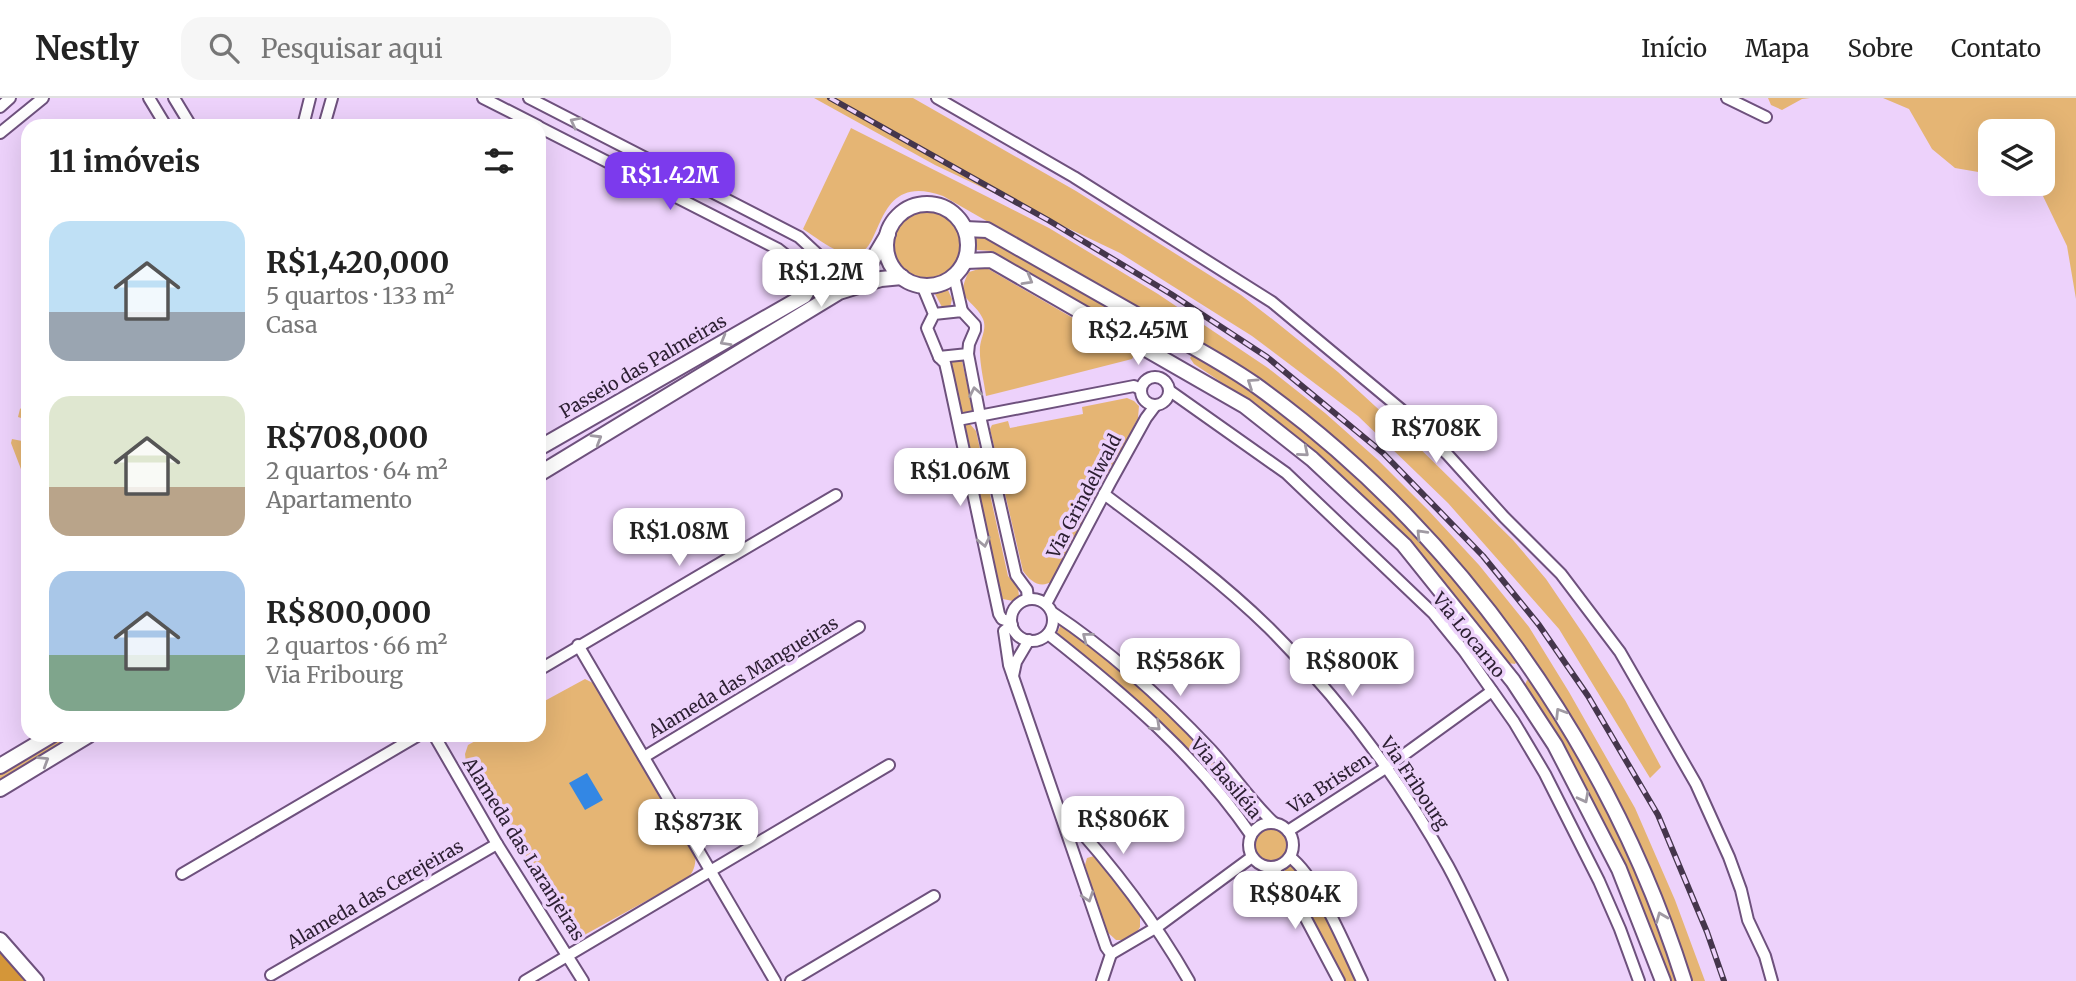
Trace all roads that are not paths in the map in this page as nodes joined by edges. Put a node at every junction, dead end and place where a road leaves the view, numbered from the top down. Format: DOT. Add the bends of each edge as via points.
graph roads {
  1 [pos="10,98"];
  2 [pos="43,98"];
  3 [pos="149,98"];
  4 [pos="174,98"];
  5 [pos="310,98"];
  6 [pos="332,98"];
  7 [pos="483,98"];
  8 [pos="529,98"];
  9 [pos="937,98"];
  10 [pos="1727,98"];
  11 [pos="0,107"];
  12 [pos="1766,117"];
  13 [pos="162,119"];
  14 [pos="187,119"];
  15 [pos="305,119"];
  16 [pos="326,119"];
  17 [pos="524,119"];
  18 [pos="546,130"];
  19 [pos="0,133"];
  20 [pos="965,229"];
  21 [pos="791,232"];
  22 [pos="888,234"];
  23 [pos="778,249"];
  24 [pos="965,261"];
  25 [pos="826,262"];
  26 [pos="954,276"];
  27 [pos="902,277"];
  28 [pos="813,281"];
  29 [pos="922,285"];
  30 [pos="839,292"];
  31 [pos="962,311"];
  32 [pos="934,314"];
  33 [pos="1183,341"];
  34 [pos="968,354"];
  35 [pos="939,357"];
  36 [pos="1170,361"];
  37 [pos="1140,389"];
  38 [pos="1170,391"];
  39 [pos="1155,406"];
  40 [pos="980,416"];
  41 [pos="958,420"];
  42 [pos="546,444"];
  43 [pos="546,470"];
  44 [pos="1104,494"];
  45 [pos="836,495"];
  46 [pos="1028,599"];
  47 [pos="1049,608"];
  48 [pos="1012,623"];
  49 [pos="859,627"];
  50 [pos="1048,634"];
  51 [pos="1028,640"];
  52 [pos="578,645"];
  53 [pos="546,666"];
  54 [pos="1532,668"];
  55 [pos="1013,676"];
  56 [pos="1513,681"];
  57 [pos="1492,691"];
  58 [pos="40,742"];
  59 [pos="77,742"];
  60 [pos="407,742"];
  61 [pos="437,742"];
  62 [pos="644,757"];
  63 [pos="888,765"];
  64 [pos="0,766"];
  65 [pos="1387,767"];
  66 [pos="0,789"];
  67 [pos="1060,808"];
  68 [pos="1274,823"];
  69 [pos="1288,831"];
  70 [pos="1251,835"];
  71 [pos="497,844"];
  72 [pos="1097,848"];
  73 [pos="1290,856"];
  74 [pos="1252,857"];
  75 [pos="1077,864"];
  76 [pos="1272,867"];
  77 [pos="710,870"];
  78 [pos="182,874"];
  79 [pos="934,896"];
  80 [pos="1157,927"];
  81 [pos="0,940"];
  82 [pos="1111,954"];
  83 [pos="569,955"];
  84 [pos="271,975"];
  85 [pos="36,981"];
  86 [pos="525,981"];
  87 [pos="583,981"];
  88 [pos="775,981"];
  89 [pos="791,981"];
  90 [pos="1102,981"];
  91 [pos="1189,981"];
  92 [pos="1339,981"];
  93 [pos="1362,981"];
  94 [pos="1502,981"];
  95 [pos="1639,981"];
  96 [pos="1663,981"];
  97 [pos="1684,981"];
  98 [pos="1772,981"];
  1 -- 11 [label="street"];
  2 -- 19 [label="street"];
  3 -- 13 [label="street"];
  4 -- 14 [label="street"];
  5 -- 15 [label="street"];
  6 -- 16 [label="street"];
  7 -- 17 [label="street"];
  21 -- 8 [label="street, one-way"];
  9 -- 98 [label="street" via="1074,177 1272,302 1403,411 1448,455 1560,574 1620,652 1696,784 1729,857"];
  10 -- 12 [label="street"];
  18 -- 23 [label="street"];
  20 -- 22 [label="street" via="948,210 930,204 904,212"];
  20 -- 24 [label="street"];
  20 -- 33 [label="street" via="988,230"];
  21 -- 23 [label="street"];
  21 -- 25 [label="street"];
  22 -- 25 [label="street" via="865,268"];
  22 -- 27 [label="street" via="888,258"];
  23 -- 28 [label="street"];
  24 -- 26 [label="street"];
  24 -- 36 [label="street, one-way" via="991,260"];
  25 -- 28 [label="street, Passeio das Palmeiras" via="818,267"];
  26 -- 29 [label="street"];
  26 -- 31 [label="street"];
  27 -- 29 [label="street"];
  27 -- 30 [label="street"];
  28 -- 30 [label="street" via="824,292"];
  28 -- 42 [label="street, Passeio das Palmeiras, one-way" via="804,296"];
  29 -- 32 [label="street"];
  43 -- 30 [label="street, one-way"];
  31 -- 32 [label="street"];
  31 -- 34 [label="street" via="975,325"];
  32 -- 35 [label="street" via="928,328"];
  33 -- 36 [label="street"];
  54 -- 33 [label="street, one-way" via="1471,589 1356,467 1252,382"];
  34 -- 35 [label="street"];
  40 -- 34 [label="street, one-way"];
  35 -- 41 [label="street" via="945,363"];
  36 -- 56 [label="street, one-way" via="1282,433 1372,513 1432,578"];
  37 -- 38 [label="street" via="1155,377 1164,379"];
  37 -- 39 [label="street" via="1144,400"];
  37 -- 40 [label="street" via="1134,386"];
  38 -- 39 [label="street" via="1164,403"];
  38 -- 57 [label="street, Via Locarno" via="1286,473 1434,614"];
  39 -- 44 [label="street, Via Grindelwald"];
  40 -- 41 [label="street"];
  40 -- 46 [label="street" via="1016,575"];
  41 -- 48 [label="street, one-way" via="999,614"];
  44 -- 47 [label="street, Via Grindelwald"];
  44 -- 65 [label="street, Via Fribourg" via="1215,580 1268,628 1324,688"];
  45 -- 52 [label="street"];
  46 -- 47 [label="street"];
  46 -- 48 [label="street" via="1018,604"];
  47 -- 50 [label="street" via="1053,622"];
  68 -- 47 [label="street, Via Basiléia, one-way" via="1178,718"];
  48 -- 51 [label="street" via="1018,635"];
  48 -- 55 [label="street" via="1004,631"];
  49 -- 62 [label="street, Alameda das Mangueiras"];
  50 -- 51 [label="street"];
  50 -- 70 [label="street, Via Basiléia, one-way" via="1164,734 1210,780"];
  51 -- 55 [label="street"];
  52 -- 53 [label="street"];
  52 -- 62 [label="street"];
  54 -- 56 [label="street"];
  97 -- 54 [label="street, one-way" via="1653,897 1602,787"];
  55 -- 67 [label="street"];
  56 -- 96 [label="street, one-way" via="1555,745 1598,826"];
  57 -- 65 [label="street, Via Bristen"];
  57 -- 95 [label="street, Via Locarno" via="1545,774 1604,893"];
  58 -- 64 [label="street"];
  66 -- 59 [label="street, one-way"];
  60 -- 78 [label="street"];
  61 -- 71 [label="street, Alameda das Laranjeiras"];
  62 -- 77 [label="street"];
  63 -- 77 [label="street"];
  65 -- 69 [label="street, Via Bristen"];
  65 -- 94 [label="street, Via Fribourg" via="1447,864"];
  67 -- 72 [label="street"];
  67 -- 75 [label="street"];
  68 -- 69 [label="street"];
  68 -- 70 [label="street" via="1262,825"];
  69 -- 73 [label="street" via="1293,844"];
  70 -- 74 [label="street"];
  71 -- 83 [label="street, Alameda das Laranjeiras"];
  71 -- 84 [label="street, Alameda das Cerejeiras"];
  72 -- 75 [label="street"];
  72 -- 80 [label="street"];
  73 -- 76 [label="street"];
  73 -- 93 [label="street" via="1312,884"];
  74 -- 76 [label="street"];
  74 -- 80 [label="street"];
  75 -- 82 [label="street, one-way"];
  76 -- 92 [label="street" via="1295,898"];
  77 -- 83 [label="street"];
  77 -- 88 [label="street"];
  79 -- 89 [label="street"];
  80 -- 82 [label="street"];
  80 -- 91 [label="street"];
  81 -- 85 [label="street"];
  82 -- 90 [label="street"];
  83 -- 86 [label="street"];
  83 -- 87 [label="street, Alameda das Laranjeiras"];
}
